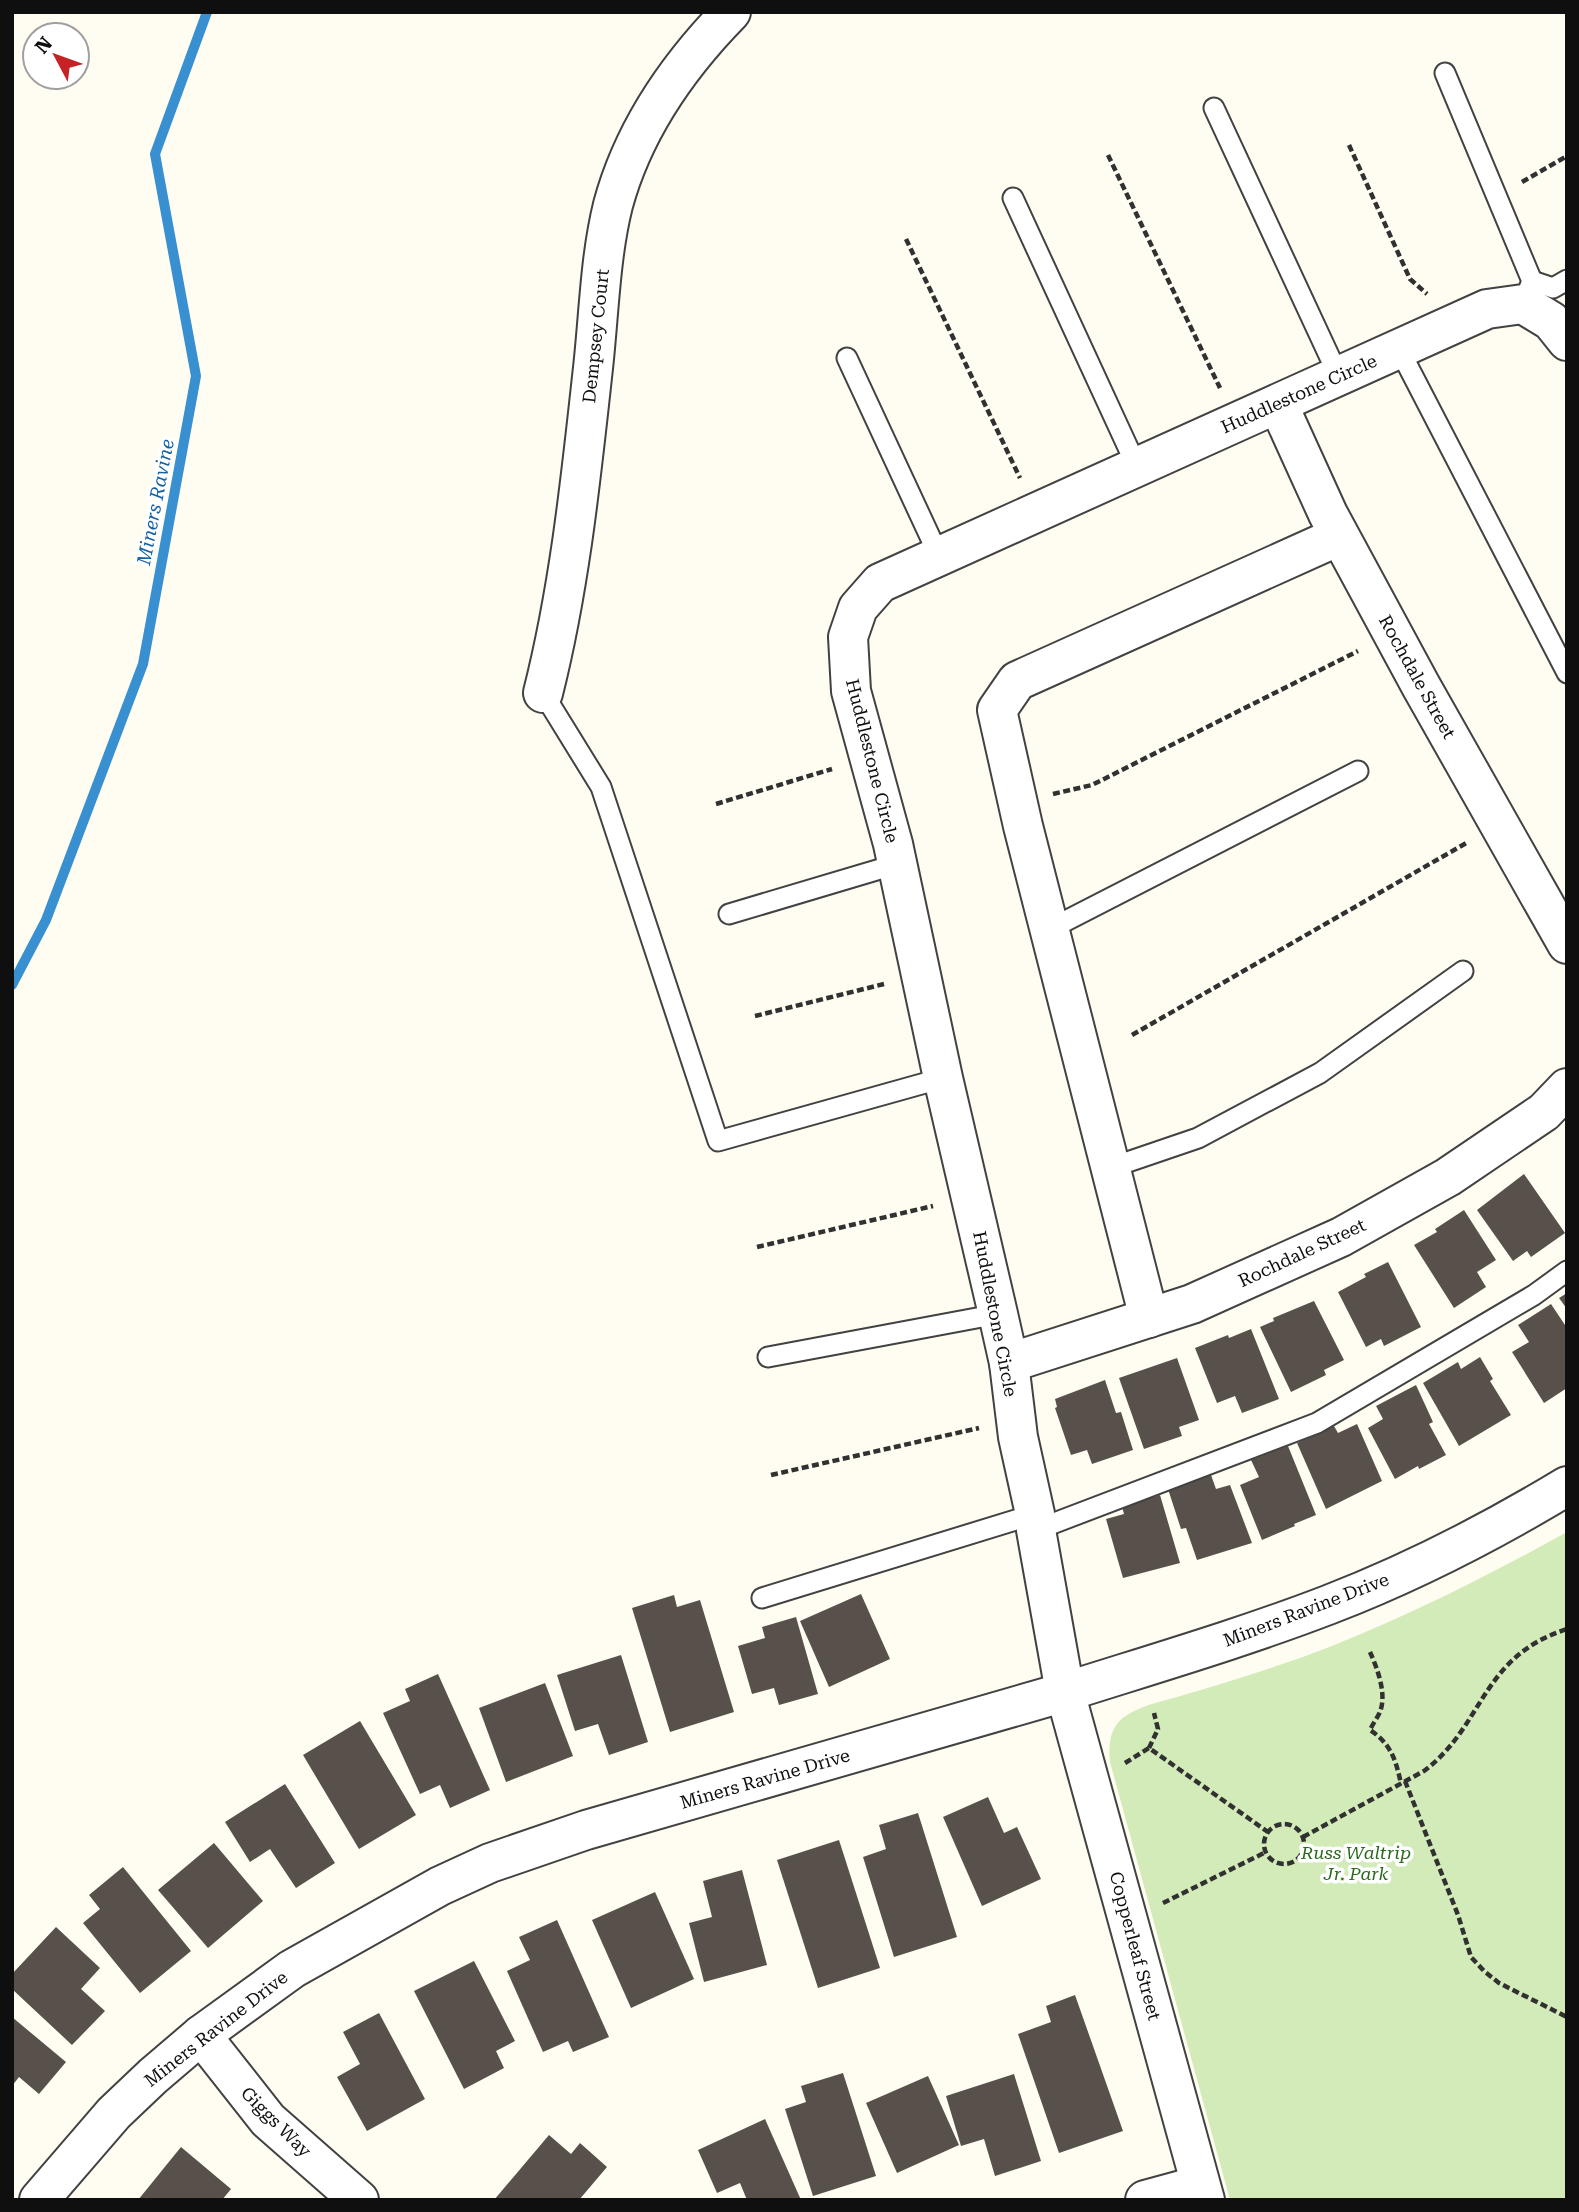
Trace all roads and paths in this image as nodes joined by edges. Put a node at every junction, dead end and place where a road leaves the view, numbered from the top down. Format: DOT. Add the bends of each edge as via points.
graph roads {
  1 [pos="731,12"];
  2 [pos="1445,74"];
  3 [pos="1214,108"];
  4 [pos="1349,145"];
  5 [pos="1108,155"];
  6 [pos="1567,156"];
  7 [pos="1497,196"];
  8 [pos="1013,198"];
  9 [pos="906,239"];
  10 [pos="1567,280"];
  11 [pos="1528,292"];
  12 [pos="1461,321"];
  13 [pos="1567,341"];
  14 [pos="1399,349"];
  15 [pos="847,358"];
  16 [pos="1339,377"];
  17 [pos="1278,404"];
  18 [pos="1241,421"];
  19 [pos="1137,467"];
  20 [pos="1037,512"];
  21 [pos="1339,536"];
  22 [pos="939,556"];
  23 [pos="1393,633"];
  24 [pos="1567,673"];
  25 [pos="542,693"];
  26 [pos="869,758"];
  27 [pos="1358,771"];
  28 [pos="1018,802"];
  29 [pos="716,804"];
  30 [pos="1499,824"];
  31 [pos="897,864"];
  32 [pos="729,914"];
  33 [pos="1050,929"];
  34 [pos="1567,944"];
  35 [pos="1463,971"];
  36 [pos="921,974"];
  37 [pos="755,1016"];
  38 [pos="1132,1035"];
  39 [pos="943,1078"];
  40 [pos="1567,1088"];
  41 [pos="1110,1168"];
  42 [pos="971,1197"];
  43 [pos="757,1247"];
  44 [pos="1567,1271"];
  45 [pos="998,1314"];
  46 [pos="1149,1318"];
  47 [pos="768,1357"];
  48 [pos="1009,1363"];
  49 [pos="1016,1420"];
  50 [pos="771,1475"];
  51 [pos="1567,1486"];
  52 [pos="1035,1522"];
  53 [pos="762,1598"];
  54 [pos="1567,1629"];
  55 [pos="1370,1652"];
  56 [pos="1065,1692"];
  57 [pos="1154,1713"];
  58 [pos="1149,1748"];
  59 [pos="1115,1766"];
  60 [pos="1403,1782"];
  61 [pos="1268,1832"];
  62 [pos="1303,1837"];
  63 [pos="1266,1852"];
  64 [pos="1155,1908"];
  65 [pos="1567,2017"];
  66 [pos="201,2035"];
  67 [pos="1203,2192"];
  68 [pos="39,2200"];
  69 [pos="359,2200"];
  70 [pos="1145,2200"];
  1 -- 25 [label="street, Dempsey Court" via="667,87 635,147 613,205 573,537 557,638"];
  2 -- 7 [label="lane"];
  3 -- 16 [label="lane"];
  4 -- 12 [label="path" via="1410,279"];
  5 -- 18 [label="path" via="1234,415"];
  6 -- 7 [label="path"];
  7 -- 11 [label="lane"];
  8 -- 19 [label="lane"];
  9 -- 20 [label="path"];
  10 -- 11 [label="lane" via="1553,288"];
  11 -- 12 [label="street, Huddlestone Circle"];
  11 -- 13 [label="street"];
  12 -- 14 [label="street, Huddlestone Circle"];
  14 -- 16 [label="street, Huddlestone Circle"];
  14 -- 24 [label="lane"];
  15 -- 22 [label="lane"];
  16 -- 17 [label="street, Huddlestone Circle"];
  17 -- 18 [label="street, Huddlestone Circle"];
  17 -- 21 [label="street, Rochdale Street"];
  18 -- 19 [label="street, Huddlestone Circle"];
  19 -- 20 [label="street, Huddlestone Circle"];
  20 -- 22 [label="street, Huddlestone Circle"];
  21 -- 23 [label="street, Rochdale Street"];
  21 -- 28 [label="street" via="1017,681 997,710"];
  22 -- 26 [label="street, Huddlestone Circle" via="880,583 858,608 848,636 851,691"];
  23 -- 28 [label="path" via="1092,785"];
  23 -- 30 [label="street, Rochdale Street"];
  25 -- 39 [label="lane" via="601,787 718,1141"];
  26 -- 29 [label="path"];
  26 -- 31 [label="street, Huddlestone Circle"];
  27 -- 33 [label="lane"];
  28 -- 33 [label="street"];
  30 -- 34 [label="street, Rochdale Street"];
  30 -- 38 [label="path"];
  31 -- 32 [label="lane"];
  31 -- 36 [label="street, Huddlestone Circle"];
  33 -- 41 [label="street"];
  35 -- 41 [label="lane" via="1320,1073 1198,1138"];
  36 -- 37 [label="path"];
  36 -- 39 [label="street, Huddlestone Circle"];
  39 -- 42 [label="street, Huddlestone Circle"];
  40 -- 46 [label="street, Rochdale Street" via="1544,1112 1448,1177 1340,1237 1192,1304"];
  41 -- 46 [label="street"];
  42 -- 43 [label="path"];
  42 -- 45 [label="street, Huddlestone Circle"];
  44 -- 52 [label="lane" via="1317,1423"];
  45 -- 47 [label="lane"];
  45 -- 48 [label="street, Huddlestone Circle"];
  46 -- 48 [label="street, Rochdale Street"];
  48 -- 49 [label="street, Huddlestone Circle"];
  49 -- 50 [label="path"];
  49 -- 52 [label="street, Huddlestone Circle"];
  51 -- 56 [label="street, Miners Ravine Drive" via="1464,1544 1331,1604"];
  52 -- 53 [label="lane"];
  52 -- 56 [label="street, Huddlestone Circle"];
  54 -- 60 [label="path" via="1521,1651 1500,1671 1439,1760"];
  55 -- 60 [label="path" via="1382,1696 1370,1730 1391,1750"];
  56 -- 66 [label="street, Miners Ravine Drive" via="586,1830 490,1863 292,1969"];
  56 -- 67 [label="street, Copperleaf Street"];
  57 -- 58 [label="path" via="1158,1729"];
  58 -- 59 [label="path"];
  58 -- 61 [label="path"];
  60 -- 62 [label="path"];
  60 -- 65 [label="path" via="1471,1957 1499,1983"];
  61 -- 62 [label="path" via="1288,1824"];
  61 -- 63 [label="path"];
  62 -- 63 [label="path" via="1300,1856 1290,1863 1277,1863"];
  63 -- 64 [label="path"];
  66 -- 68 [label="street, Miners Ravine Drive" via="114,2113"];
  66 -- 69 [label="street, Giggs Way" via="268,2120"];
  67 -- 70 [label="street"];
}
